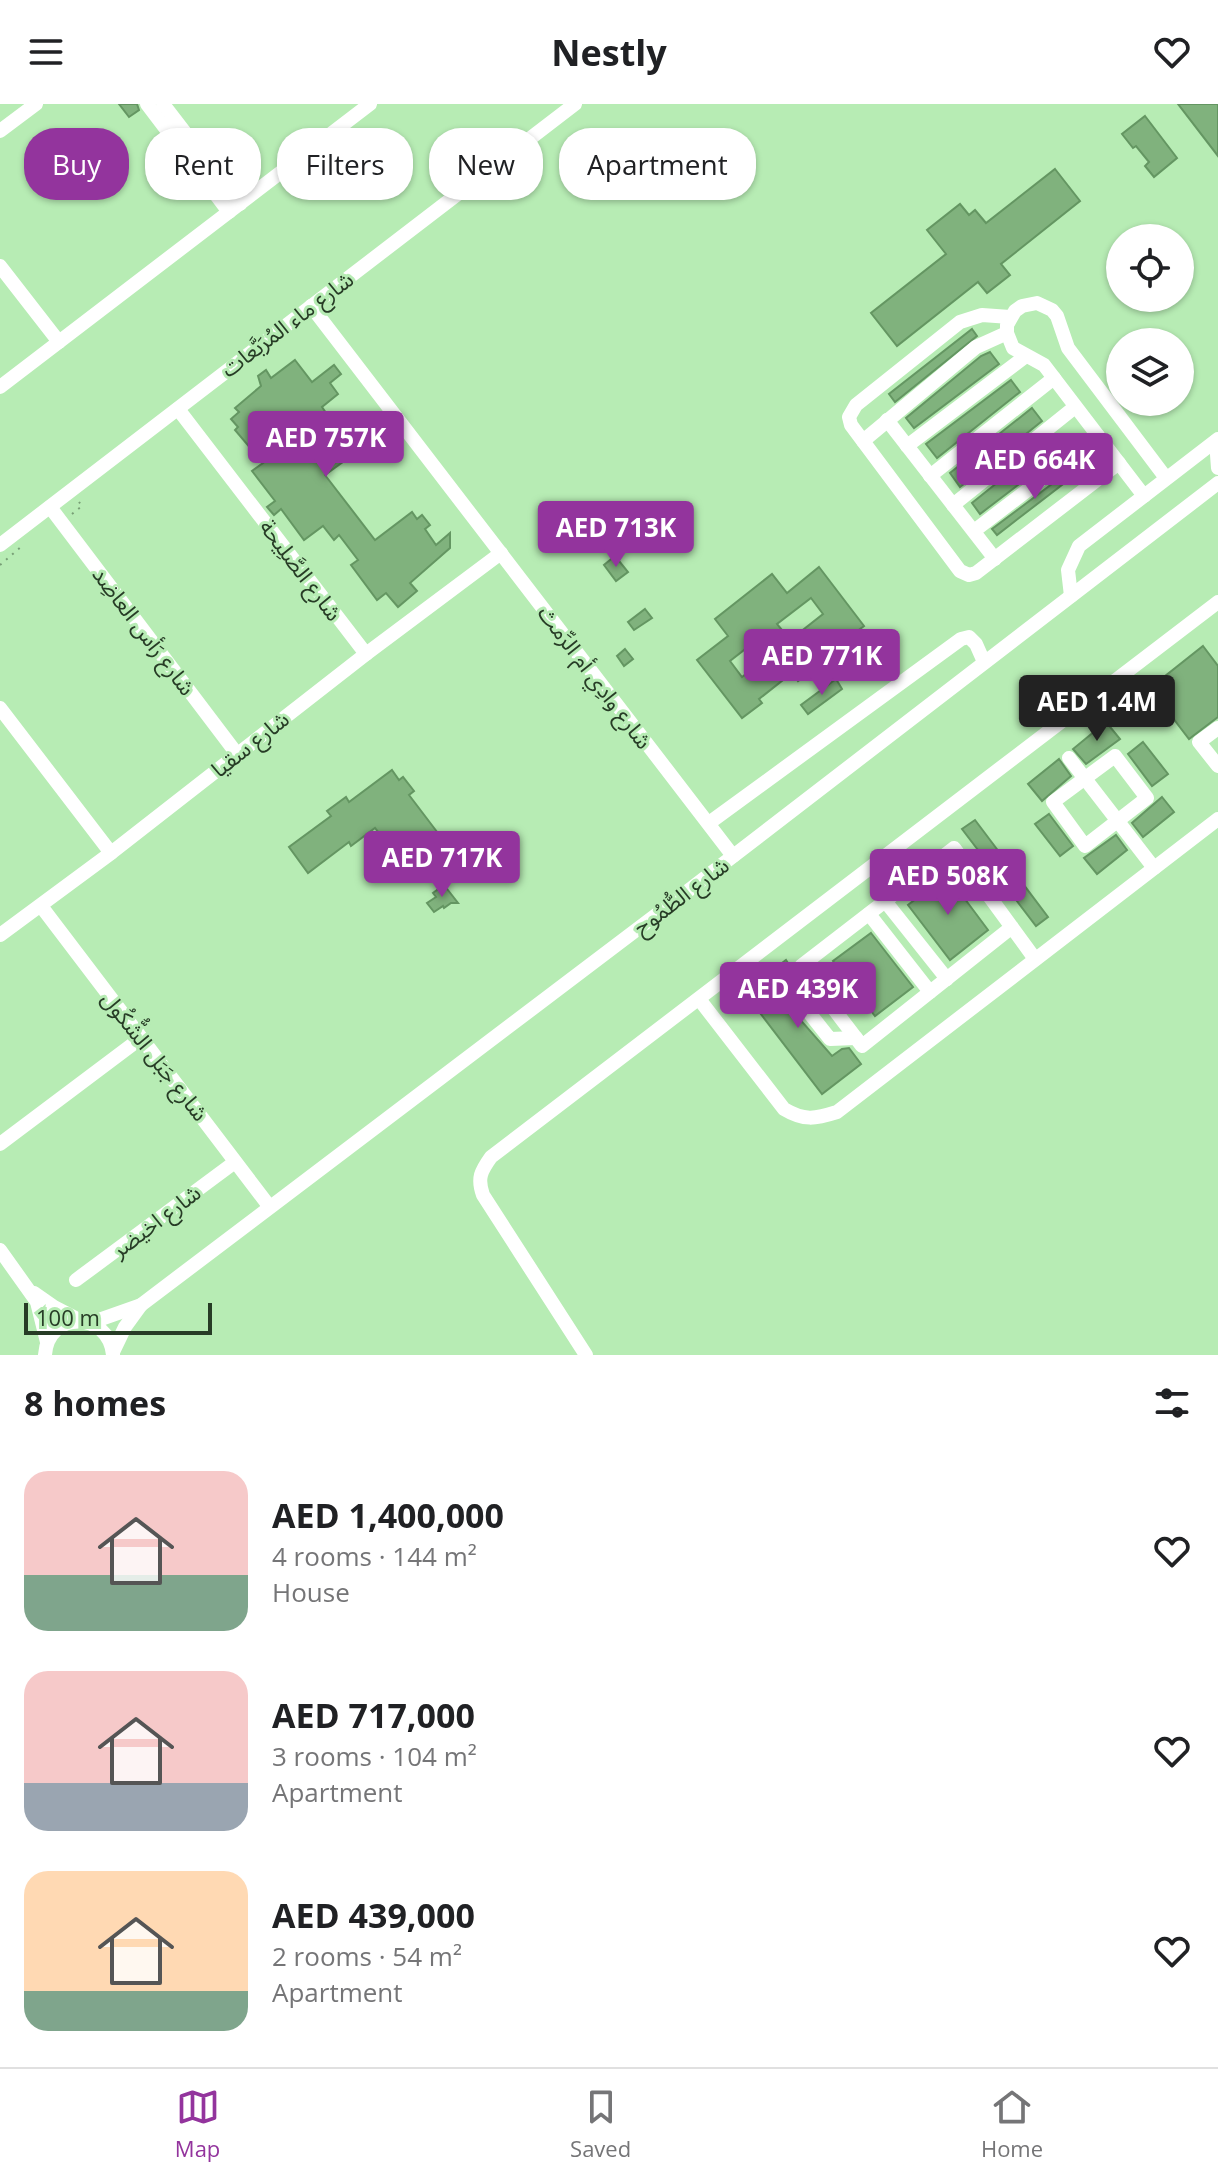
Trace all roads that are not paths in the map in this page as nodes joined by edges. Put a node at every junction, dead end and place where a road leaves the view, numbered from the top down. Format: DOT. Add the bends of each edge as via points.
graph roads {
  1 [pos="36,104"];
  2 [pos="147,104"];
  3 [pos="163,104"];
  4 [pos="370,104"];
  5 [pos="575,104"];
  6 [pos="0,131"];
  7 [pos="234,208"];
  8 [pos="0,266"];
  9 [pos="311,306"];
  10 [pos="1010,317"];
  11 [pos="1007,333"];
  12 [pos="59,342"];
  13 [pos="1026,356"];
  14 [pos="1054,378"];
  15 [pos="0,387"];
  16 [pos="1075,407"];
  17 [pos="178,409"];
  18 [pos="887,420"];
  19 [pos="1098,436"];
  20 [pos="1217,440"];
  21 [pos="863,441"];
  22 [pos="907,446"];
  23 [pos="1119,463"];
  24 [pos="1218,468"];
  25 [pos="930,476"];
  26 [pos="1166,478"];
  27 [pos="1218,483"];
  28 [pos="1144,496"];
  29 [pos="953,505"];
  30 [pos="50,507"];
  31 [pos="974,531"];
  32 [pos="0,545"];
  33 [pos="501,553"];
  34 [pos="995,559"];
  35 [pos="1071,596"];
  36 [pos="1218,602"];
  37 [pos="366,654"];
  38 [pos="984,662"];
  39 [pos="0,708"];
  40 [pos="1218,728"];
  41 [pos="237,754"];
  42 [pos="1069,758"];
  43 [pos="1218,766"];
  44 [pos="1084,778"];
  45 [pos="1218,819"];
  46 [pos="1118,821"];
  47 [pos="709,823"];
  48 [pos="111,853"];
  49 [pos="733,856"];
  50 [pos="1154,868"];
  51 [pos="885,901"];
  52 [pos="41,906"];
  53 [pos="869,914"];
  54 [pos="1012,927"];
  55 [pos="0,935"];
  56 [pos="1035,959"];
  57 [pos="810,978"];
  58 [pos="947,979"];
  59 [pos="930,992"];
  60 [pos="699,999"];
  61 [pos="141,1038"];
  62 [pos="856,1038"];
  63 [pos="0,1144"];
  64 [pos="235,1162"];
  65 [pos="269,1206"];
  66 [pos="0,1250"];
  67 [pos="76,1280"];
  68 [pos="31,1290"];
  69 [pos="141,1305"];
  70 [pos="86,1322"];
  71 [pos="46,1348"];
  72 [pos="113,1354"];
  73 [pos="586,1355"];
  1 -- 6 [label="street"];
  2 -- 7 [label="street"];
  3 -- 7 [label="street"];
  4 -- 7 [label="street"];
  5 -- 9 [label="street, شارع ماء المُرَبَّعات"];
  7 -- 12 [label="street"];
  8 -- 12 [label="street"];
  9 -- 17 [label="street, شارع ماء المُرَبَّعات"];
  9 -- 33 [label="street, شارع وادِي أم الرِّمث"];
  10 -- 11 [label="street"];
  10 -- 21 [label="street" via="982,315 960,322 856,405 850,421"];
  10 -- 26 [label="street" via="1029,304 1052,310 1068,348"];
  11 -- 13 [label="street" via="1013,348"];
  11 -- 18 [label="street" via="976,347"];
  12 -- 15 [label="street"];
  13 -- 14 [label="street" via="1044,365"];
  13 -- 22 [label="street"];
  14 -- 16 [label="street"];
  14 -- 25 [label="street"];
  16 -- 19 [label="street"];
  16 -- 29 [label="street"];
  17 -- 30 [label="street, شارع ماء المُرَبَّعات"];
  17 -- 37 [label="street, شارع الصَّلِيحة"];
  18 -- 21 [label="street"];
  18 -- 22 [label="street"];
  19 -- 23 [label="street"];
  19 -- 31 [label="street"];
  20 -- 24 [label="street"];
  20 -- 26 [label="street"];
  21 -- 34 [label="street" via="962,573 972,575"];
  22 -- 25 [label="street"];
  23 -- 28 [label="street"];
  23 -- 34 [label="street"];
  25 -- 29 [label="street"];
  26 -- 28 [label="street"];
  27 -- 35 [label="street, شارع الطُّمُوح"];
  28 -- 35 [label="street" via="1079,546 1068,570"];
  29 -- 31 [label="street"];
  30 -- 32 [label="street, شارع ماء المُرَبَّعات"];
  30 -- 41 [label="street, شارع رَأس العاضِد"];
  31 -- 34 [label="street"];
  33 -- 37 [label="street, شارع سقيا"];
  33 -- 47 [label="street, شارع وادِي أم الرِّمث"];
  35 -- 38 [label="street, شارع الطُّمُوح"];
  36 -- 60 [label="street"];
  37 -- 41 [label="street, شارع سقيا"];
  38 -- 47 [label="street" via="976,644 969,637 961,639"];
  38 -- 49 [label="street, شارع الطُّمُوح"];
  39 -- 48 [label="street"];
  40 -- 43 [label="street" via="1199,742"];
  41 -- 48 [label="street, شارع سقيا"];
  42 -- 44 [label="street"];
  44 -- 46 [label="street"];
  44 -- 46 [label="street" via="1115,756 1147,798"];
  44 -- 46 [label="street" via="1053,802 1085,846"];
  45 -- 50 [label="street"];
  46 -- 50 [label="street"];
  47 -- 49 [label="street, شارع وادِي أم الرِّمث"];
  48 -- 52 [label="street, شارع سقيا"];
  49 -- 65 [label="street, شارع الطُّمُوح"];
  50 -- 56 [label="street"];
  51 -- 53 [label="street"];
  51 -- 54 [label="street" via="954,848"];
  51 -- 58 [label="street"];
  52 -- 55 [label="street, شارع سقيا"];
  52 -- 61 [label="street, شارع جَبَل الشُّكُول"];
  53 -- 57 [label="street" via="801,966"];
  53 -- 59 [label="street"];
  54 -- 56 [label="street"];
  54 -- 58 [label="street"];
  56 -- 60 [label="street" via="837,1112 815,1120 784,1109"];
  57 -- 62 [label="street"];
  57 -- 62 [label="street" via="803,1005 830,1039"];
  58 -- 59 [label="street"];
  59 -- 62 [label="street" via="862,1046"];
  60 -- 73 [label="street" via="491,1157 481,1171 483,1195"];
  61 -- 63 [label="street"];
  61 -- 64 [label="street, شارع جَبَل الشُّكُول"];
  64 -- 65 [label="street, شارع جَبَل الشُّكُول"];
  64 -- 67 [label="street, شارع اخيضر"];
  65 -- 69 [label="street, شارع الطُّمُوح"];
  66 -- 68 [label="street"];
  68 -- 70 [label="street"];
  68 -- 71 [label="street" via="42,1315"];
  69 -- 70 [label="street, شارع الطُّمُوح"];
  69 -- 72 [label="street, شارع الطُّمُوح"];
  70 -- 71 [label="street, شارع الطُّمُوح" via="61,1326"];
  70 -- 72 [label="street" via="106,1334"];
}
